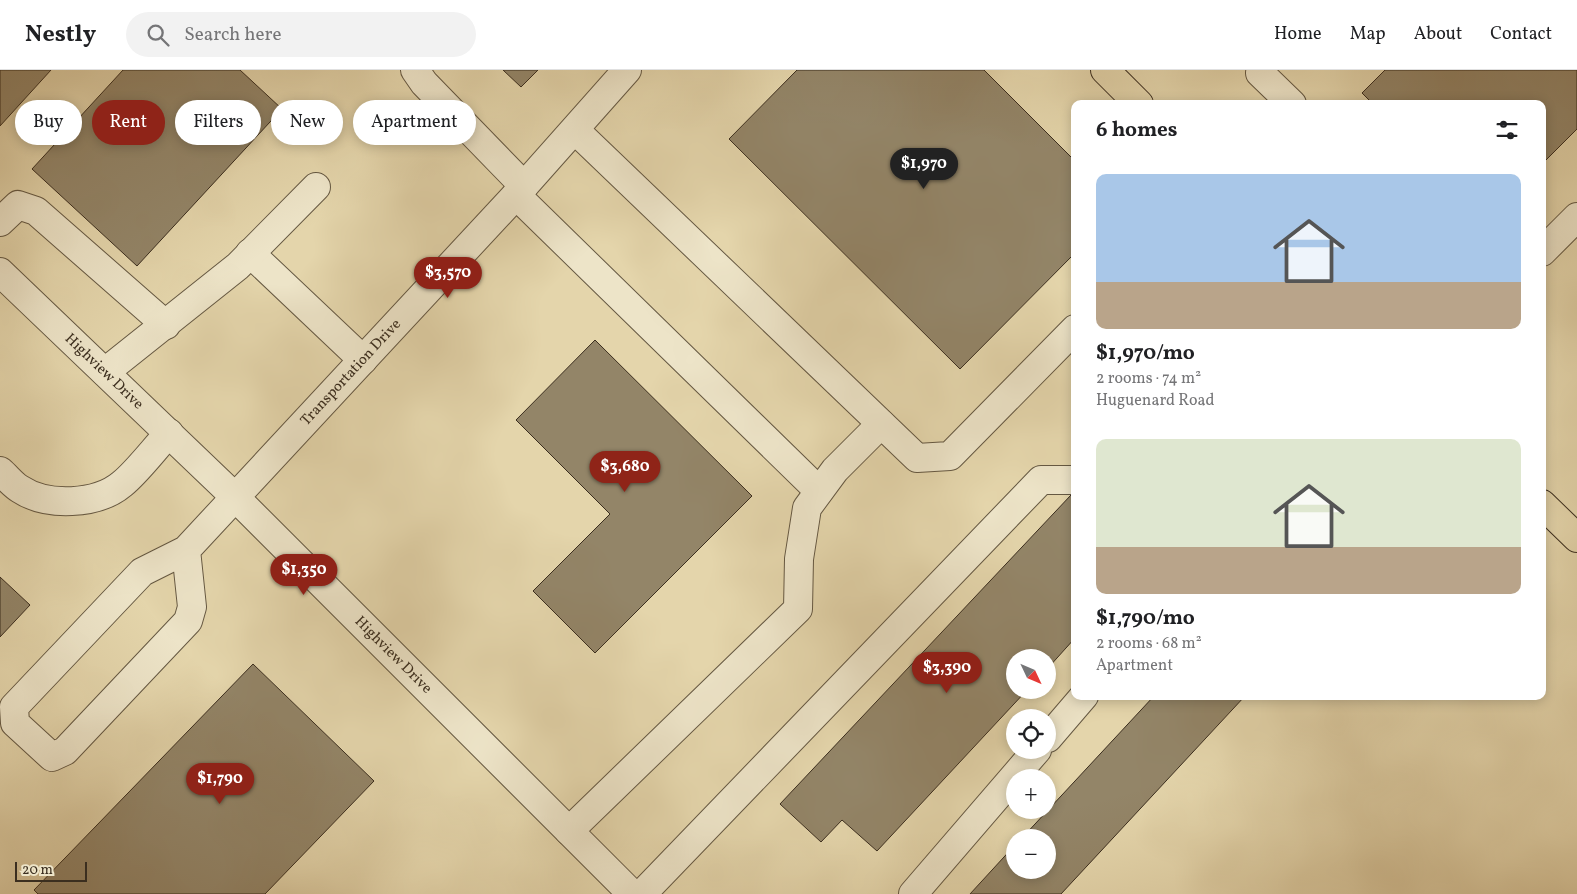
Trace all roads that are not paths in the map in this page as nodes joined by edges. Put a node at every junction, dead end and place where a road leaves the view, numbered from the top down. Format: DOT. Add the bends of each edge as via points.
graph roads {
  1 [pos="415,70"];
  2 [pos="627,70"];
  3 [pos="1106,70"];
  4 [pos="1260,72"];
  5 [pos="1136,100"];
  6 [pos="1288,100"];
  7 [pos="575,130"];
  8 [pos="316,187"];
  9 [pos="520,190"];
  10 [pos="1577,217"];
  11 [pos="0,222"];
  12 [pos="1546,248"];
  13 [pos="250,254"];
  14 [pos="0,272"];
  15 [pos="166,325"];
  16 [pos="1071,333"];
  17 [pos="363,360"];
  18 [pos="104,372"];
  19 [pos="882,424"];
  20 [pos="169,433"];
  21 [pos="0,472"];
  22 [pos="1071,480"];
  23 [pos="820,492"];
  24 [pos="235,497"];
  25 [pos="1546,508"];
  26 [pos="1577,538"];
  27 [pos="186,550"];
  28 [pos="1081,700"];
  29 [pos="1056,729"];
  30 [pos="1029,759"];
  31 [pos="569,831"];
  32 [pos="632,894"];
  33 [pos="642,894"];
  34 [pos="912,894"];
  1 -- 9 [label="street"];
  2 -- 7 [label="street, Transportation Drive"];
  3 -- 5 [label="main road"];
  4 -- 6 [label="street"];
  7 -- 9 [label="street, Transportation Drive"];
  7 -- 19 [label="street"];
  8 -- 13 [label="street"];
  9 -- 17 [label="street, Transportation Drive"];
  9 -- 23 [label="street"];
  10 -- 12 [label="street"];
  11 -- 15 [label="street" via="18,206 36,211"];
  13 -- 15 [label="street"];
  13 -- 17 [label="street"];
  14 -- 18 [label="street, Highview Drive"];
  15 -- 18 [label="street"];
  16 -- 19 [label="street" via="950,456 917,458"];
  17 -- 24 [label="street, Transportation Drive"];
  18 -- 20 [label="street, Highview Drive"];
  19 -- 23 [label="street" via="835,470"];
  20 -- 21 [label="street" via="122,485 97,498 45,500 21,490"];
  20 -- 24 [label="street, Highview Drive"];
  22 -- 33 [label="street" via="1041,480"];
  23 -- 31 [label="street" via="807,508 799,559 798,609"];
  24 -- 27 [label="street, Transportation Drive"];
  24 -- 31 [label="street, Highview Drive"];
  25 -- 26 [label="main road"];
  27 -- 27 [label="street" via="192,607 188,621 65,751 52,757 15,723 14,707 142,572"];
  28 -- 29 [label="street"];
  30 -- 34 [label="street"];
  31 -- 32 [label="street, Highview Drive"];
}
